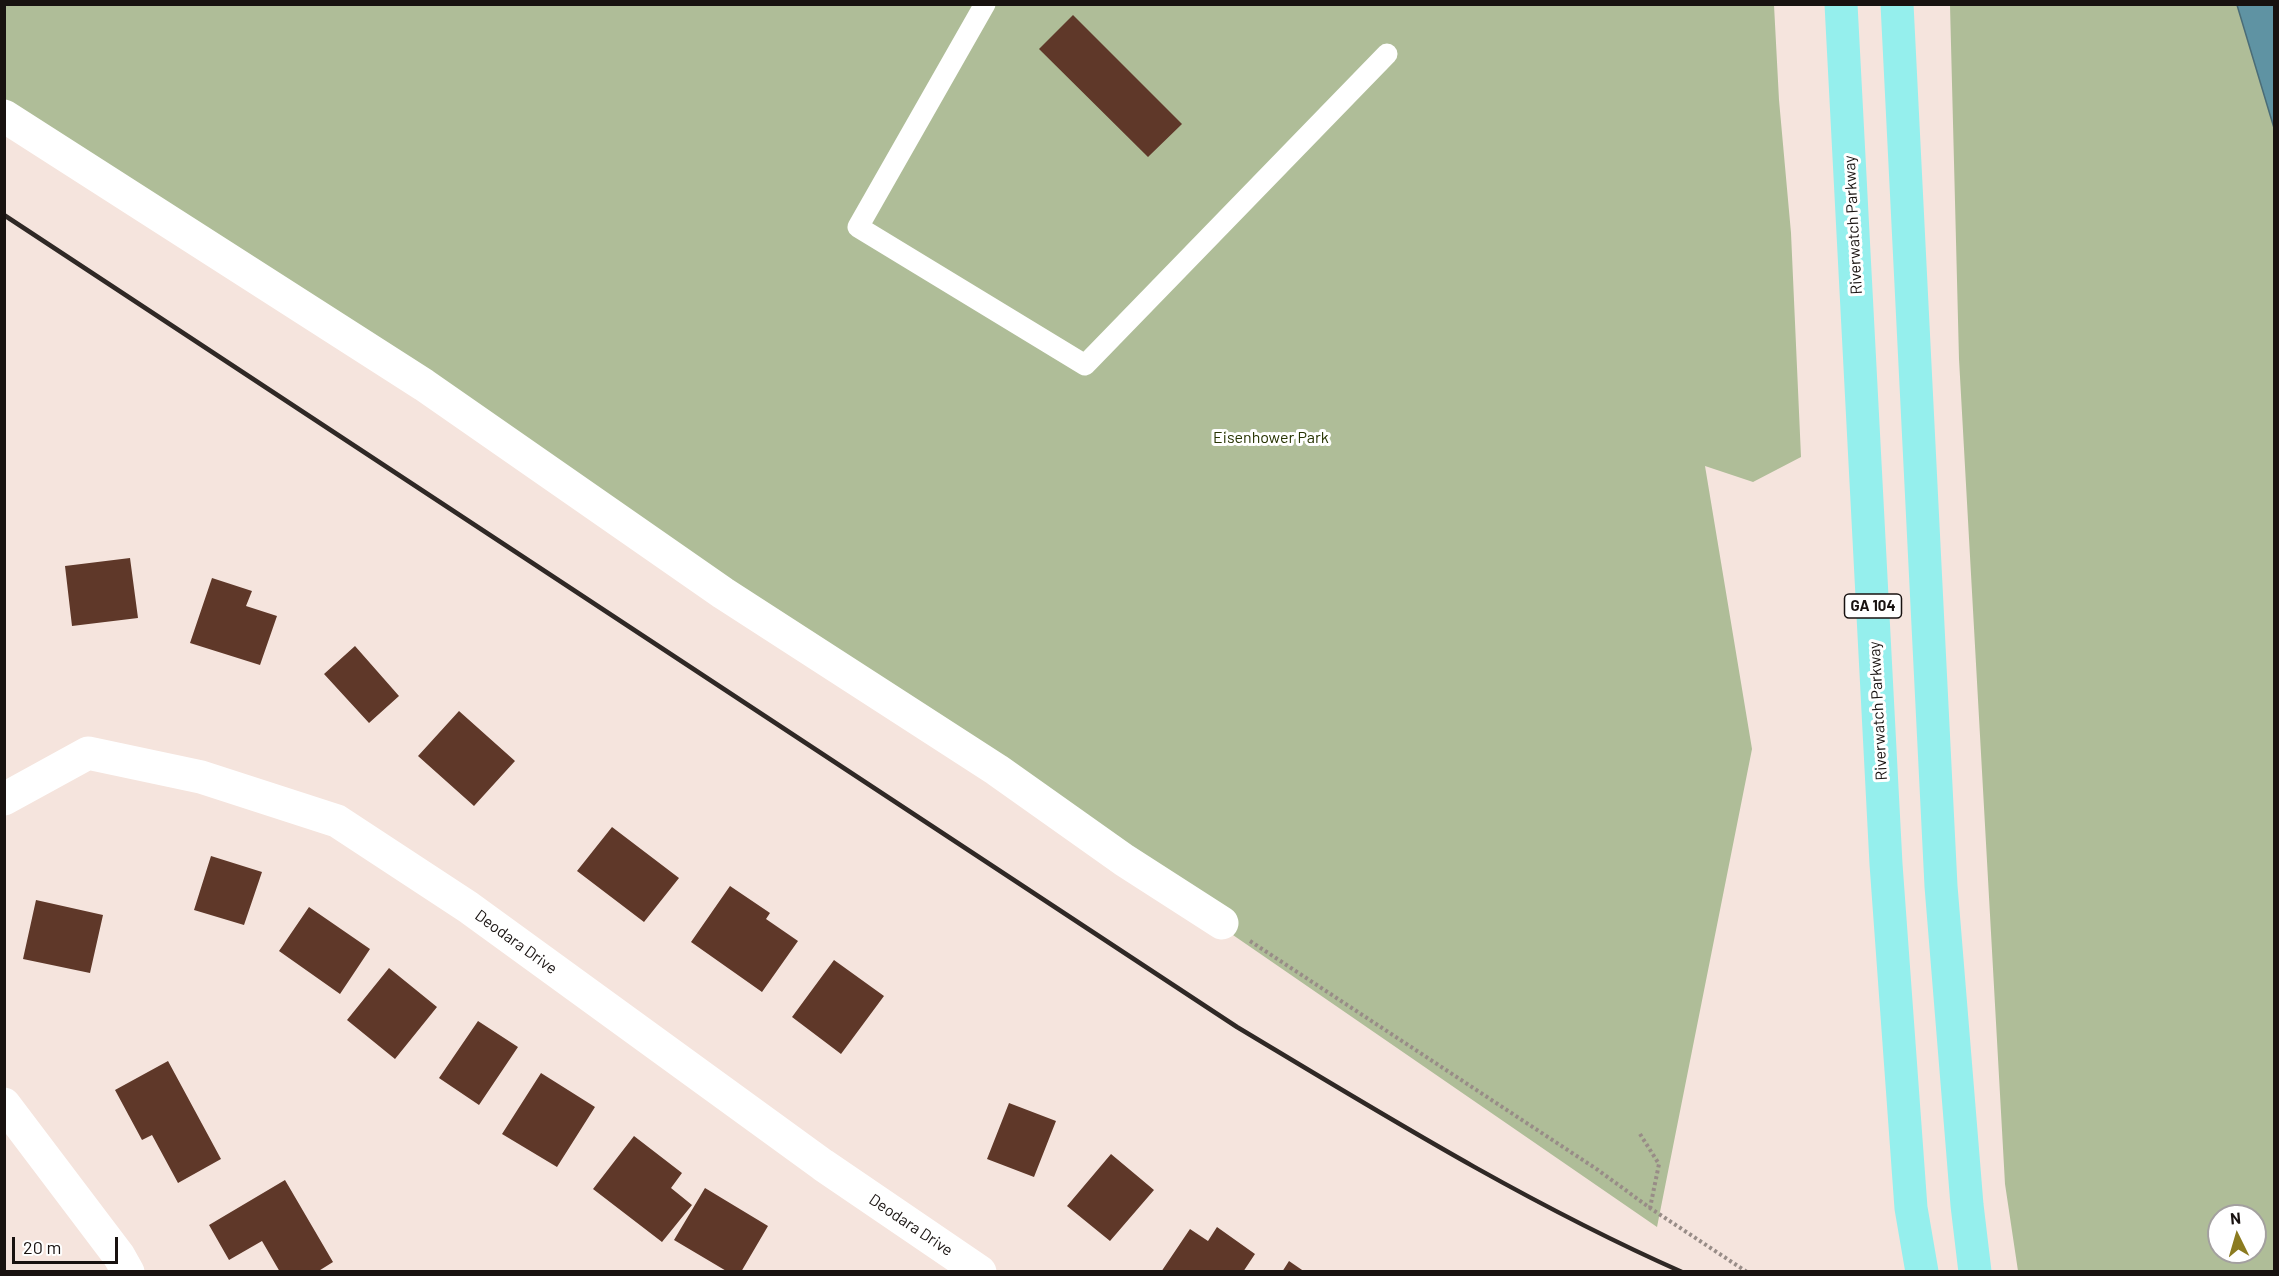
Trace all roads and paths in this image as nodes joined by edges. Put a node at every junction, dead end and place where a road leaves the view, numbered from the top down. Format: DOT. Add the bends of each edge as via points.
graph roads {
  1 [pos="985,4"];
  2 [pos="1841,4"];
  3 [pos="1897,4"];
  4 [pos="1387,54"];
  5 [pos="4,116"];
  6 [pos="4,799"];
  7 [pos="1222,923"];
  8 [pos="4,1104"];
  9 [pos="1640,1134"];
  10 [pos="1650,1208"];
  11 [pos="128,1272"];
  12 [pos="980,1272"];
  13 [pos="1747,1272"];
  14 [pos="1922,1272"];
  15 [pos="1975,1272"];
  1 -- 4 [label="lane" via="858,226 1085,365"];
  2 -- 14 [label="main road, Riverwatch Parkway / GA 104" via="1886,864 1911,1208"];
  3 -- 15 [label="main road" via="1941,886"];
  5 -- 7 [label="street" via="424,385 723,593 997,770 1124,860"];
  6 -- 12 [label="street, Deodara Drive" via="88,753 201,777 337,821 468,907 823,1165"];
  7 -- 10 [label="path"];
  8 -- 11 [label="street"];
  9 -- 10 [label="path" via="1659,1164"];
  10 -- 13 [label="path"];
}
